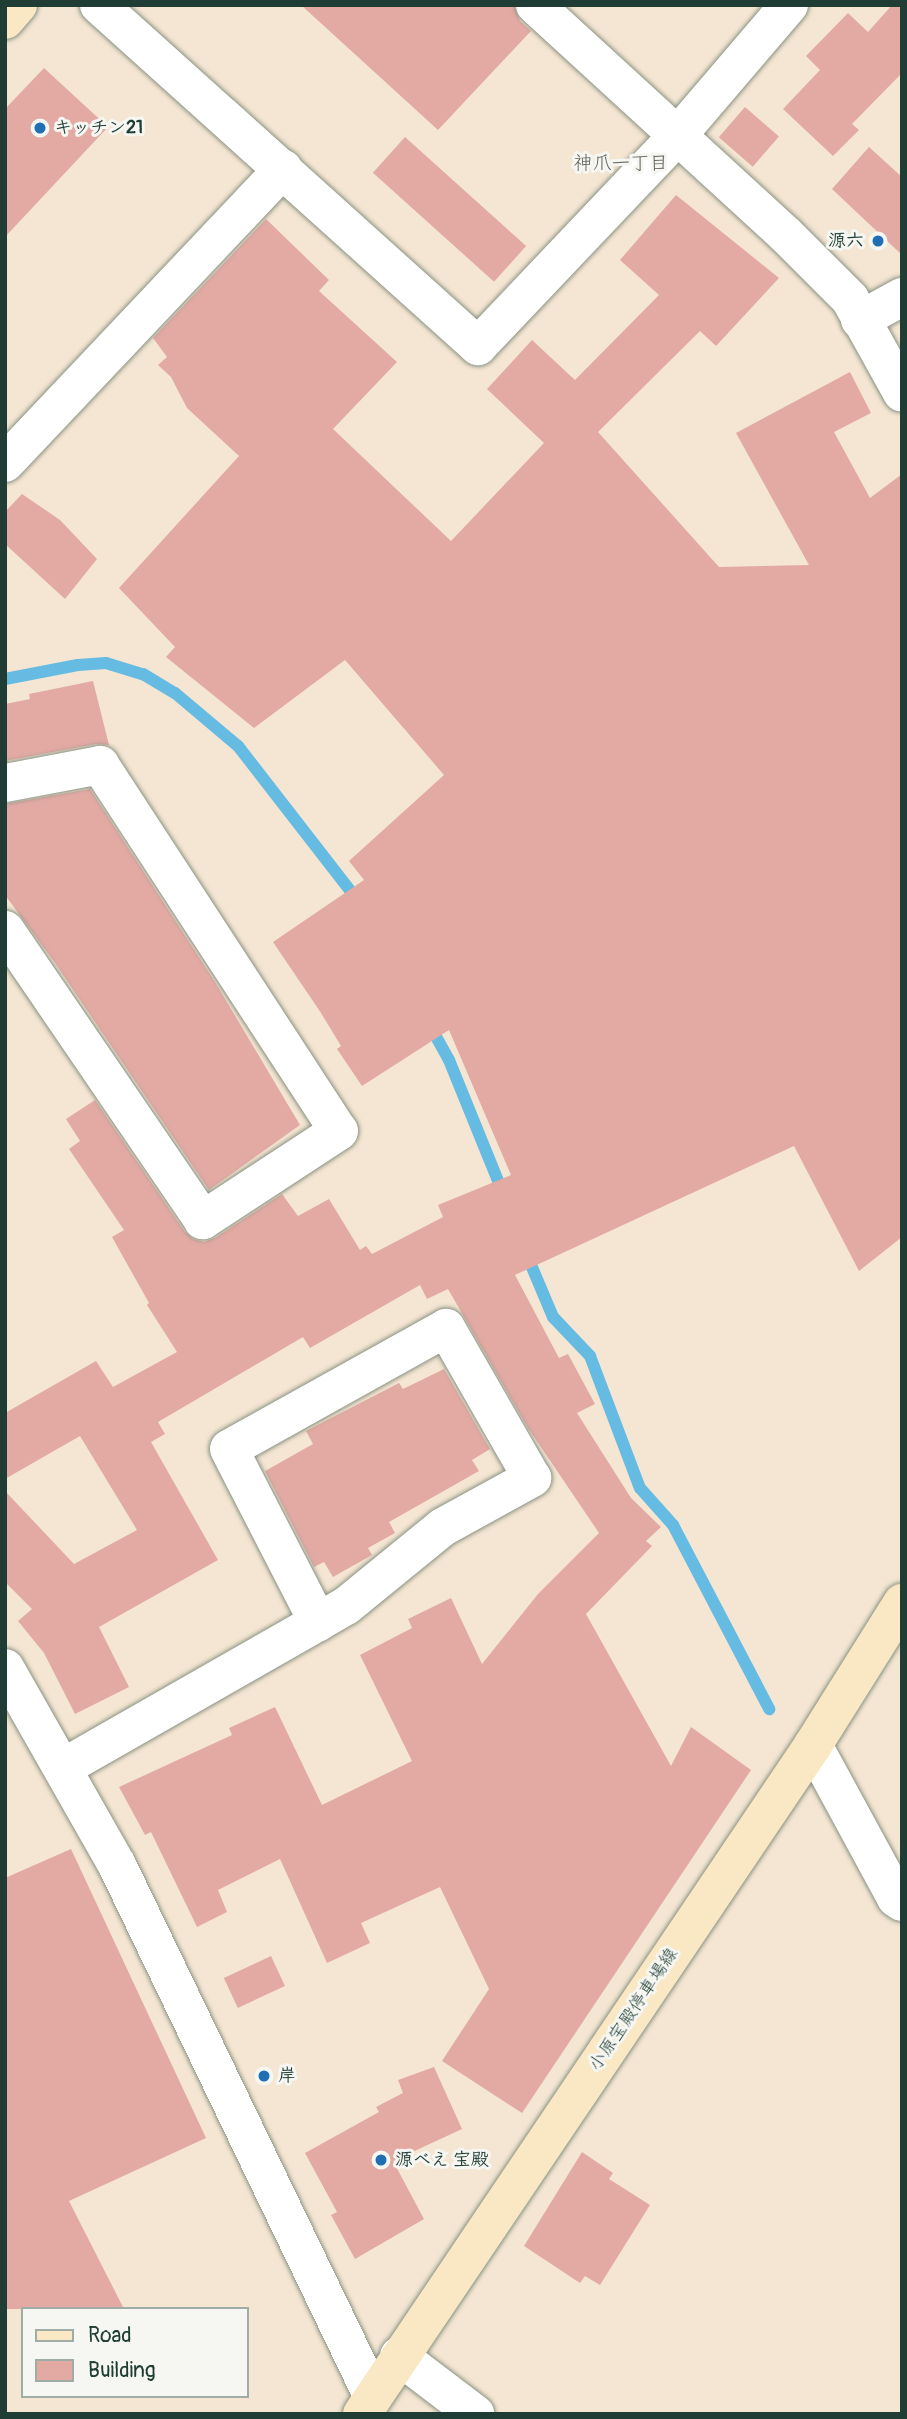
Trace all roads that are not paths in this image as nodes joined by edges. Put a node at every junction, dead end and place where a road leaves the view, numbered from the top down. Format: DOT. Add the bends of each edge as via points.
graph roads {
  1 [pos="18,5"];
  2 [pos="99,5"];
  3 [pos="535,5"];
  4 [pos="789,5"];
  5 [pos="5,19"];
  6 [pos="678,135"];
  7 [pos="284,169"];
  8 [pos="902,297"];
  9 [pos="860,320"];
  10 [pos="902,393"];
  11 [pos="5,463"];
  12 [pos="5,783"];
  13 [pos="5,930"];
  14 [pos="902,1603"];
  15 [pos="318,1622"];
  16 [pos="5,1668"];
  17 [pos="813,1745"];
  18 [pos="64,1767"];
  19 [pos="902,1902"];
  20 [pos="399,2356"];
  21 [pos="367,2405"];
  22 [pos="475,2414"];
  1 -- 5 [label="main road"];
  2 -- 7 [label="street"];
  3 -- 6 [label="street"];
  4 -- 6 [label="street"];
  6 -- 7 [label="street" via="478,346"];
  6 -- 9 [label="street" via="850,299"];
  7 -- 11 [label="street"];
  8 -- 9 [label="street"];
  9 -- 10 [label="street"];
  12 -- 13 [label="street" via="100,765 340,1131 203,1220"];
  14 -- 17 [label="main road, 小原宝殿停車場線"];
  15 -- 15 [label="street" via="346,1606 443,1527 532,1478 446,1328 229,1449"];
  15 -- 18 [label="street"];
  16 -- 18 [label="street"];
  17 -- 19 [label="street"];
  17 -- 20 [label="main road, 小原宝殿停車場線"];
  18 -- 21 [label="street" via="117,1865"];
  20 -- 21 [label="main road, 小原宝殿停車場線"];
  20 -- 22 [label="street"];
}
